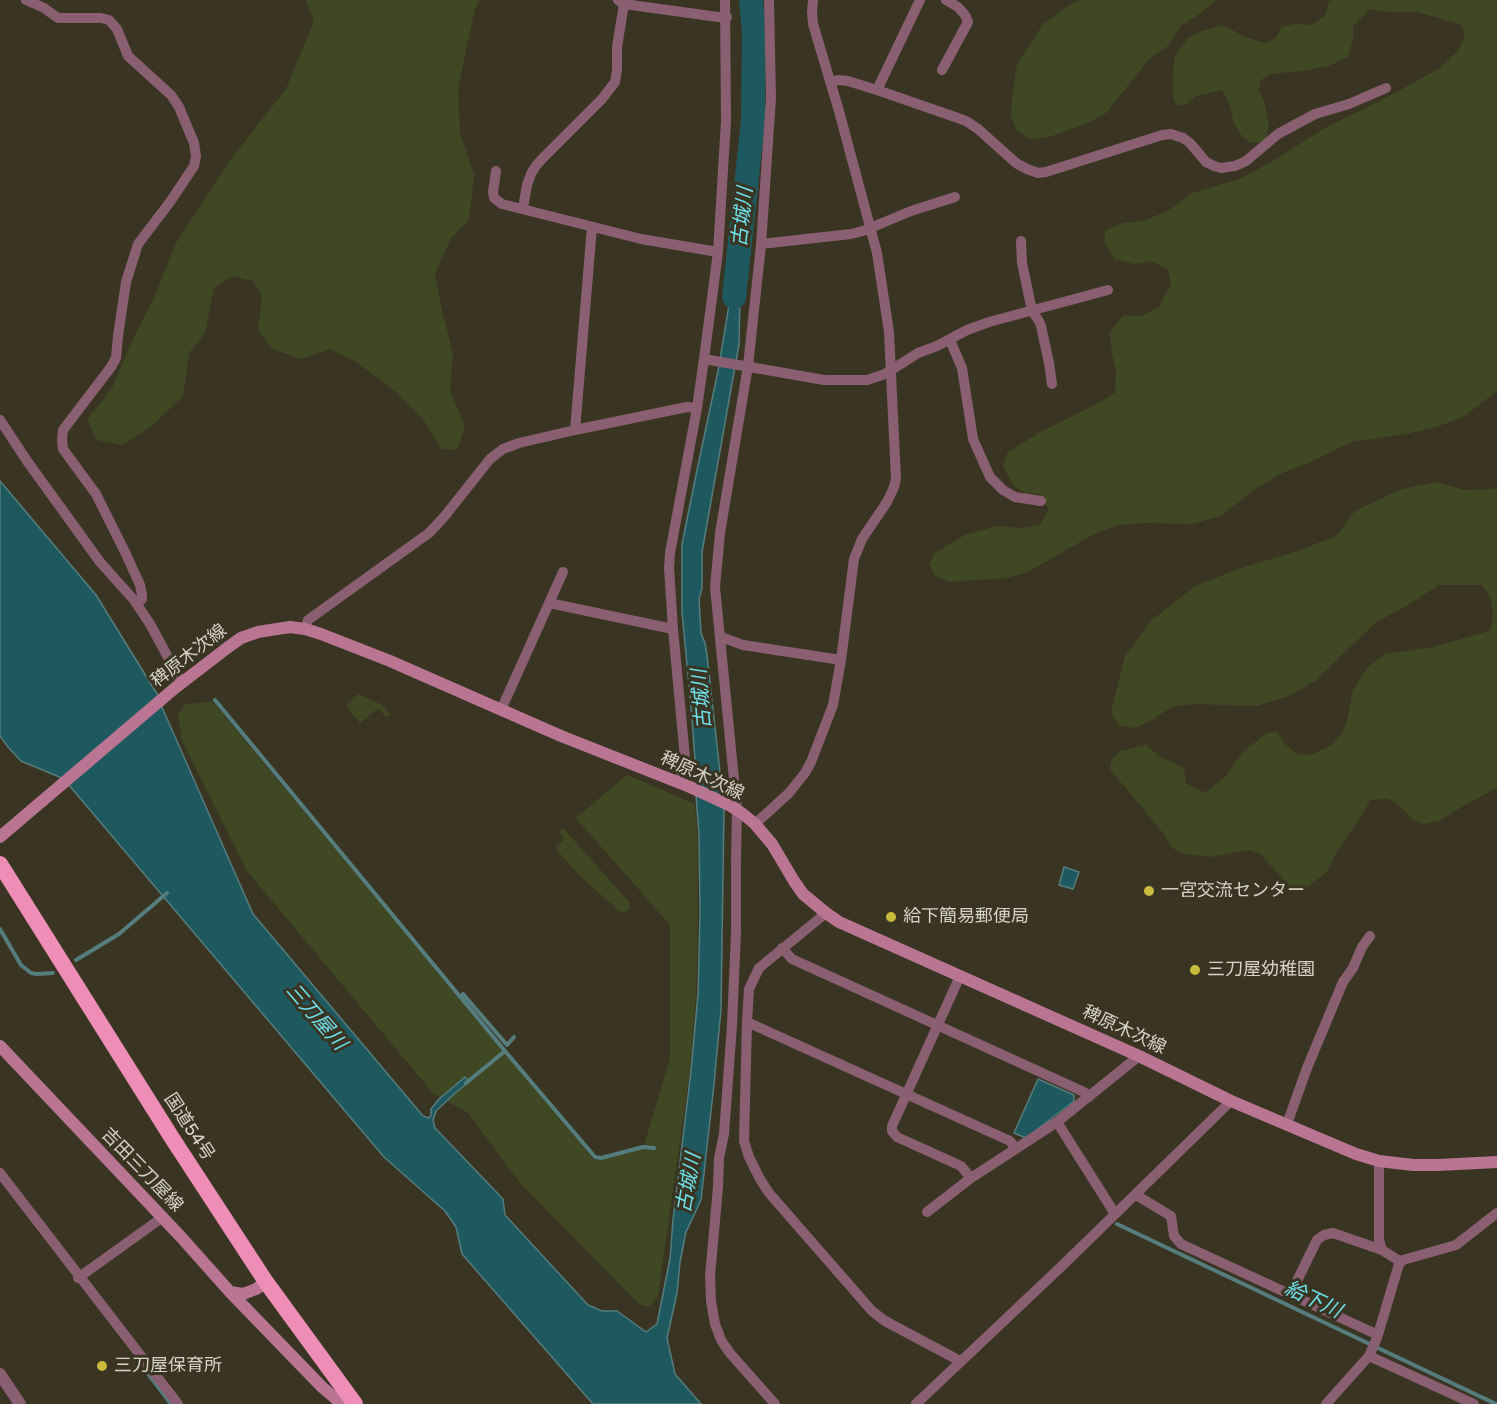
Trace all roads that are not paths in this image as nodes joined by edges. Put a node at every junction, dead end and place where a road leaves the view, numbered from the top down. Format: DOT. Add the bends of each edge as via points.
graph roads {
  1 [pos="26,0"];
  2 [pos="725,0"];
  3 [pos="769,0"];
  4 [pos="813,0"];
  5 [pos="920,0"];
  6 [pos="946,0"];
  7 [pos="621,2"];
  8 [pos="727,17"];
  9 [pos="942,70"];
  10 [pos="830,82"];
  11 [pos="1386,88"];
  12 [pos="877,90"];
  13 [pos="496,171"];
  14 [pos="955,197"];
  15 [pos="523,208"];
  16 [pos="592,227"];
  17 [pos="870,228"];
  18 [pos="1021,241"];
  19 [pos="761,244"];
  20 [pos="718,252"];
  21 [pos="1108,290"];
  22 [pos="1032,311"];
  23 [pos="950,339"];
  24 [pos="706,359"];
  25 [pos="745,366"];
  26 [pos="891,369"];
  27 [pos="1052,384"];
  28 [pos="697,408"];
  29 [pos="0,420"];
  30 [pos="575,430"];
  31 [pos="1041,501"];
  32 [pos="562,572"];
  33 [pos="549,603"];
  34 [pos="136,604"];
  35 [pos="304,629"];
  36 [pos="673,629"];
  37 [pos="721,638"];
  38 [pos="842,660"];
  39 [pos="179,686"];
  40 [pos="501,710"];
  41 [pos="684,785"];
  42 [pos="733,807"];
  43 [pos="755,824"];
  44 [pos="3,834"];
  45 [pos="0,864"];
  46 [pos="826,913"];
  47 [pos="1370,936"];
  48 [pos="782,948"];
  49 [pos="960,976"];
  50 [pos="747,1022"];
  51 [pos="937,1025"];
  52 [pos="0,1046"];
  53 [pos="1140,1056"];
  54 [pos="906,1093"];
  55 [pos="1089,1097"];
  56 [pos="1231,1101"];
  57 [pos="1057,1122"];
  58 [pos="1287,1124"];
  59 [pos="1016,1149"];
  60 [pos="1379,1161"];
  61 [pos="1497,1162"];
  62 [pos="0,1173"];
  63 [pos="972,1178"];
  64 [pos="1136,1195"];
  65 [pos="927,1212"];
  66 [pos="1115,1214"];
  67 [pos="1497,1214"];
  68 [pos="163,1217"];
  69 [pos="1382,1250"];
  70 [pos="1401,1262"];
  71 [pos="79,1278"];
  72 [pos="266,1282"];
  73 [pos="230,1292"];
  74 [pos="1290,1295"];
  75 [pos="1377,1336"];
  76 [pos="1370,1353"];
  77 [pos="960,1361"];
  78 [pos="0,1374"];
  79 [pos="20,1404"];
  80 [pos="178,1404"];
  81 [pos="342,1404"];
  82 [pos="355,1404"];
  83 [pos="775,1404"];
  84 [pos="916,1404"];
  85 [pos="1326,1404"];
  86 [pos="1474,1404"];
  1 -- 34 [label="street" via="58,18 109,20 128,56 171,95 194,143 194,166 138,244 126,282 116,358 63,430 63,449 96,494 140,585 142,599"];
  2 -- 8 [label="street"];
  3 -- 19 [label="street" via="771,98"];
  4 -- 10 [label="street" via="813,24"];
  5 -- 12 [label="street"];
  6 -- 9 [label="street" via="958,7 968,21"];
  7 -- 8 [label="street"];
  7 -- 15 [label="street" via="615,82 535,166"];
  8 -- 20 [label="street"];
  10 -- 12 [label="street" via="848,81"];
  10 -- 17 [label="street"];
  11 -- 12 [label="street" via="1315,114 1235,166 1221,168 1206,162 1190,143 1171,134 1038,173 1016,163 966,122"];
  13 -- 15 [label="street" via="494,198 502,204"];
  14 -- 17 [label="street"];
  15 -- 16 [label="street"];
  16 -- 20 [label="street"];
  16 -- 30 [label="street"];
  17 -- 19 [label="street" via="850,234"];
  17 -- 26 [label="street" via="889,332"];
  18 -- 22 [label="street"];
  19 -- 25 [label="street"];
  20 -- 24 [label="street"];
  21 -- 22 [label="street"];
  22 -- 23 [label="street" via="989,322"];
  22 -- 27 [label="street" via="1041,326"];
  23 -- 26 [label="street"];
  23 -- 31 [label="street" via="962,368 973,440 990,477 1015,497"];
  24 -- 25 [label="street"];
  24 -- 28 [label="street"];
  25 -- 26 [label="street" via="824,380 867,380"];
  25 -- 37 [label="street" via="715,587"];
  26 -- 38 [label="street" via="896,479 854,559"];
  28 -- 30 [label="street"];
  28 -- 36 [label="street" via="670,553"];
  29 -- 34 [label="street" via="100,562"];
  30 -- 35 [label="street" via="503,449 490,459 429,533 308,620"];
  32 -- 33 [label="street"];
  33 -- 36 [label="street"];
  33 -- 40 [label="street"];
  34 -- 39 [label="street" via="150,624"];
  35 -- 39 [label="main road, 稗原木次線" via="274,629 241,638"];
  35 -- 40 [label="main road, 稗原木次線" via="390,661"];
  36 -- 41 [label="street"];
  37 -- 38 [label="street"];
  37 -- 42 [label="street"];
  38 -- 43 [label="street" via="833,705 808,768 789,793"];
  39 -- 44 [label="main road, 稗原木次線"];
  40 -- 41 [label="main road, 稗原木次線"];
  41 -- 42 [label="main road, 稗原木次線"];
  42 -- 43 [label="main road, 稗原木次線"];
  42 -- 83 [label="street" via="736,932 732,1025 724,1134 718,1158 711,1301 721,1340"];
  43 -- 46 [label="main road, 稗原木次線" via="803,894"];
  45 -- 72 [label="highway, 国道54号"];
  46 -- 48 [label="street"];
  46 -- 49 [label="main road, 稗原木次線"];
  47 -- 58 [label="street" via="1343,981"];
  48 -- 50 [label="street" via="759,968 754,978 749,989"];
  48 -- 51 [label="street" via="792,959"];
  49 -- 51 [label="street"];
  49 -- 53 [label="main road, 稗原木次線"];
  50 -- 54 [label="street"];
  50 -- 77 [label="street" via="744,1141 760,1179 872,1311"];
  51 -- 54 [label="street"];
  51 -- 55 [label="street"];
  52 -- 68 [label="main road, 吉田三刀屋線"];
  53 -- 55 [label="street"];
  53 -- 56 [label="main road, 稗原木次線"];
  54 -- 59 [label="street" via="1010,1140"];
  54 -- 63 [label="street" via="892,1126 894,1134 961,1166"];
  55 -- 57 [label="street"];
  56 -- 58 [label="main road, 稗原木次線"];
  56 -- 64 [label="street"];
  57 -- 59 [label="street"];
  57 -- 66 [label="street"];
  58 -- 60 [label="main road, 稗原木次線"];
  59 -- 63 [label="street"];
  60 -- 61 [label="main road, 稗原木次線" via="1421,1165"];
  60 -- 69 [label="street" via="1378,1240"];
  62 -- 71 [label="street"];
  63 -- 65 [label="street"];
  64 -- 66 [label="street"];
  64 -- 74 [label="street" via="1171,1216 1174,1236 1180,1244"];
  66 -- 77 [label="street"];
  67 -- 70 [label="street" via="1456,1245"];
  68 -- 71 [label="street"];
  68 -- 73 [label="main road, 吉田三刀屋線"];
  69 -- 70 [label="street"];
  69 -- 74 [label="street" via="1333,1233 1324,1235 1317,1240"];
  70 -- 75 [label="street"];
  71 -- 80 [label="street"];
  72 -- 73 [label="main road" via="243,1294"];
  72 -- 82 [label="highway, 国道54号"];
  73 -- 81 [label="main road, 吉田三刀屋線"];
  74 -- 75 [label="street"];
  75 -- 76 [label="street"];
  76 -- 85 [label="street"];
  76 -- 86 [label="street"];
  77 -- 84 [label="street"];
  78 -- 79 [label="street"];
}
